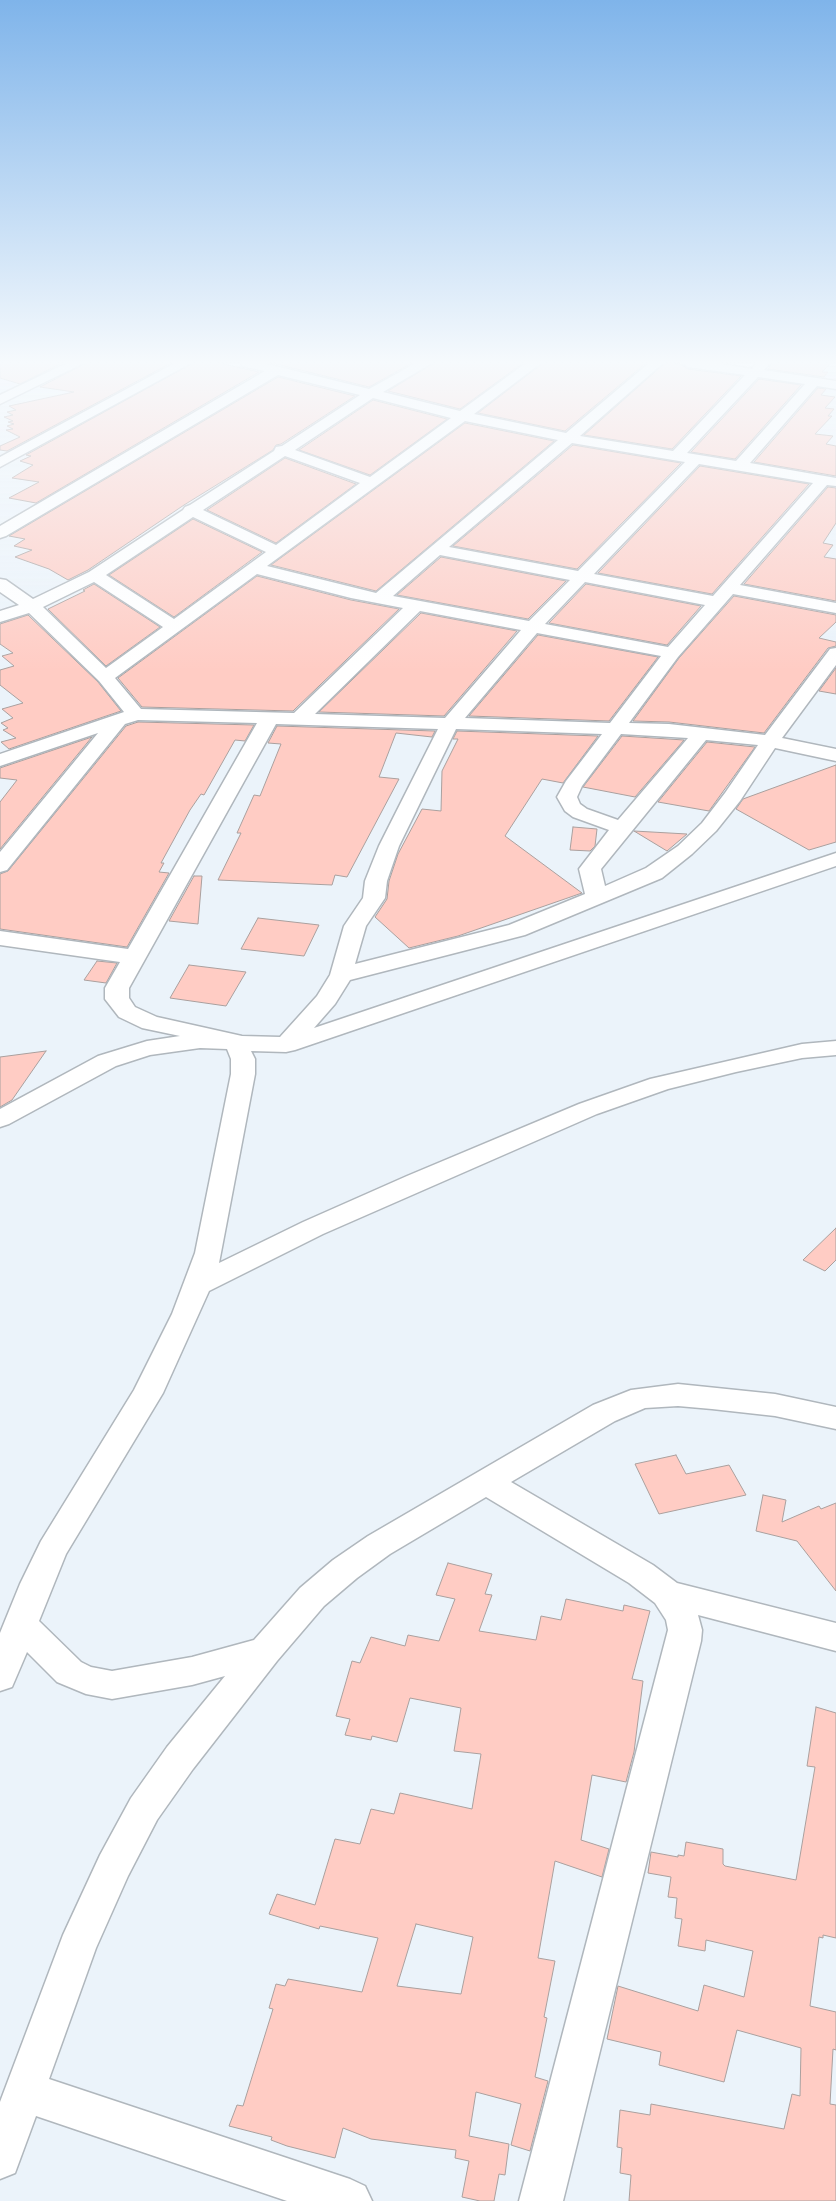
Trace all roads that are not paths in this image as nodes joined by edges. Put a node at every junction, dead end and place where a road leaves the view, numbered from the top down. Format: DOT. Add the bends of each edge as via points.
graph roads {
  1 [pos="114,466"];
  2 [pos="258,466"];
  3 [pos="325,466"];
  4 [pos="396,466"];
  5 [pos="536,466"];
  6 [pos="689,466"];
  7 [pos="732,466"];
  8 [pos="739,467"];
  9 [pos="829,481"];
  10 [pos="373,483"];
  11 [pos="190,510"];
  12 [pos="0,533"];
  13 [pos="437,550"];
  14 [pos="276,551"];
  15 [pos="254,568"];
  16 [pos="95,575"];
  17 [pos="582,576"];
  18 [pos="0,584"];
  19 [pos="730,588"];
  20 [pos="379,599"];
  21 [pos="718,602"];
  22 [pos="416,605"];
  23 [pos="32,606"];
  24 [pos="836,608"];
  25 [pos="0,617"];
  26 [pos="534,626"];
  27 [pos="175,627"];
  28 [pos="672,653"];
  29 [pos="836,653"];
  30 [pos="105,677"];
  31 [pos="128,716"];
  32 [pos="270,717"];
  33 [pos="300,718"];
  34 [pos="449,725"];
  35 [pos="617,728"];
  36 [pos="702,733"];
  37 [pos="770,741"];
  38 [pos="836,755"];
  39 [pos="0,760"];
  40 [pos="622,828"];
  41 [pos="836,859"];
  42 [pos="0,866"];
  43 [pos="596,898"];
  44 [pos="0,938"];
  45 [pos="134,957"];
  46 [pos="341,975"];
  47 [pos="234,1041"];
  48 [pos="286,1045"];
  49 [pos="836,1048"];
  50 [pos="0,1118"];
  51 [pos="199,1284"];
  52 [pos="836,1418"];
  53 [pos="485,1482"];
  54 [pos="667,1594"];
  55 [pos="20,1624"];
  56 [pos="836,1637"];
  57 [pos="265,1651"];
  58 [pos="0,1677"];
  59 [pos="26,2092"];
  60 [pos="0,2158"];
  61 [pos="350,2201"];
  62 [pos="540,2201"];
  1 -- 12 [label="street"];
  2 -- 11 [label="street"];
  3 -- 10 [label="street"];
  4 -- 10 [label="street"];
  5 -- 13 [label="street"];
  6 -- 17 [label="street"];
  7 -- 8 [label="street"];
  8 -- 9 [label="street"];
  9 -- 19 [label="street"];
  10 -- 14 [label="street"];
  11 -- 14 [label="street"];
  11 -- 16 [label="street"];
  13 -- 17 [label="street"];
  13 -- 20 [label="street"];
  14 -- 15 [label="street"];
  15 -- 20 [label="street"];
  15 -- 27 [label="street"];
  16 -- 23 [label="street"];
  16 -- 27 [label="street"];
  17 -- 21 [label="street"];
  17 -- 26 [label="street"];
  18 -- 23 [label="street"];
  19 -- 21 [label="street"];
  19 -- 24 [label="street"];
  20 -- 22 [label="street"];
  21 -- 28 [label="street"];
  22 -- 26 [label="street"];
  22 -- 33 [label="street"];
  23 -- 25 [label="street"];
  23 -- 30 [label="street"];
  26 -- 28 [label="street"];
  26 -- 34 [label="street"];
  27 -- 30 [label="street"];
  28 -- 35 [label="street"];
  29 -- 37 [label="street"];
  30 -- 31 [label="street"];
  31 -- 32 [label="street"];
  31 -- 39 [label="street"];
  31 -- 42 [label="street"];
  32 -- 33 [label="street"];
  32 -- 45 [label="street"];
  33 -- 34 [label="street"];
  34 -- 35 [label="street"];
  34 -- 46 [label="street" via="389,846 376,880 374,898 355,926"];
  35 -- 36 [label="street"];
  35 -- 40 [label="street" via="582,772 567,797 580,813"];
  36 -- 37 [label="street"];
  36 -- 40 [label="street"];
  37 -- 38 [label="street"];
  37 -- 43 [label="street" via="734,797 686,850 654,873"];
  40 -- 43 [label="street" via="590,869"];
  41 -- 48 [label="street"];
  43 -- 46 [label="street" via="517,930"];
  44 -- 45 [label="street"];
  45 -- 47 [label="street" via="117,988 117,1000 127,1012 150,1023"];
  46 -- 48 [label="street" via="327,999"];
  47 -- 48 [label="street"];
  47 -- 50 [label="street" via="147,1048 108,1061"];
  47 -- 51 [label="street" via="242,1059 243,1074 216,1219"];
  49 -- 51 [label="street" via="802,1051 735,1065 659,1084 588,1109 416,1182"];
  51 -- 55 [label="street" via="132,1422 52,1550"];
  52 -- 53 [label="street" via="712,1398 678,1395 642,1398 604,1413"];
  53 -- 54 [label="street" via="641,1574"];
  53 -- 57 [label="street" via="345,1568 312,1597"];
  54 -- 56 [label="street"];
  54 -- 62 [label="street" via="682,1617 684,1641"];
  55 -- 57 [label="street" via="69,1672 86,1680 112,1685 183,1672"];
  55 -- 58 [label="street"];
  57 -- 59 [label="street" via="144,1809 77,1948"];
  59 -- 60 [label="street"];
  59 -- 61 [label="street"];
}
